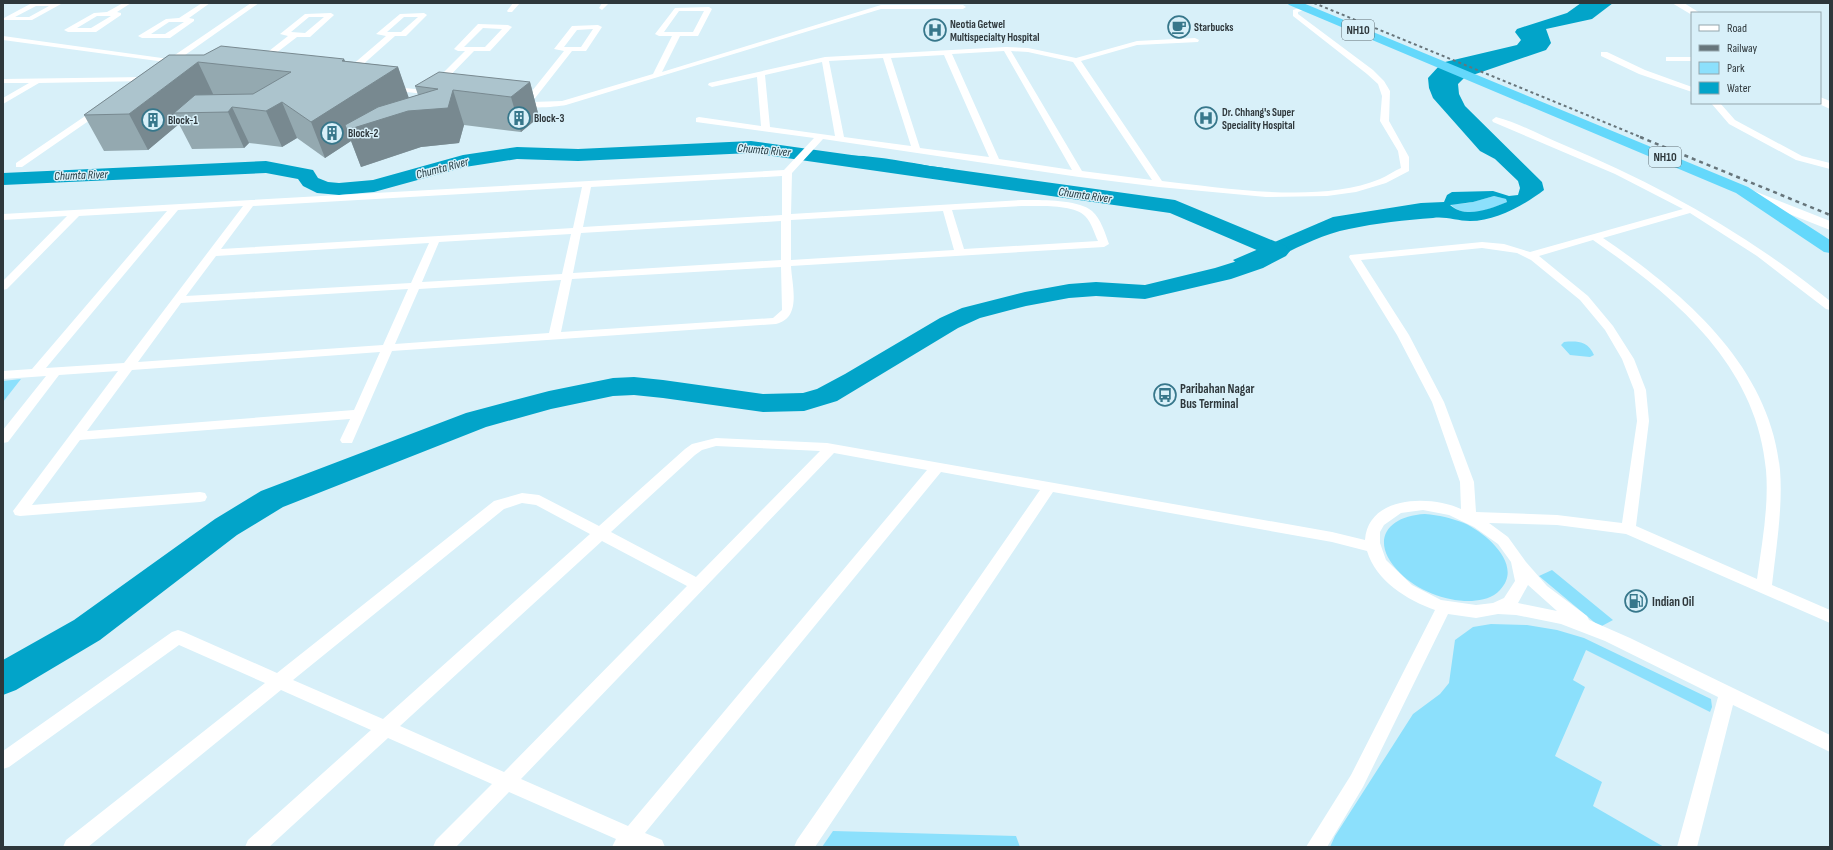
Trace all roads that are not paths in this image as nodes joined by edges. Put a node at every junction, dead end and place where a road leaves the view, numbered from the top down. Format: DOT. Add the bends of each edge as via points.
graph roads {
  1 [pos="128,3"];
  2 [pos="207,3"];
  3 [pos="256,3"];
  4 [pos="517,3"];
  5 [pos="1677,3"];
  6 [pos="48,4"];
  7 [pos="965,4"];
  8 [pos="1299,5"];
  9 [pos="510,11"];
  10 [pos="1693,12"];
  11 [pos="108,14"];
  12 [pos="181,20"];
  13 [pos="296,34"];
  14 [pos="392,34"];
  15 [pos="677,34"];
  16 [pos="3,38"];
  17 [pos="1195,40"];
  18 [pos="571,48"];
  19 [pos="472,49"];
  20 [pos="1006,49"];
  21 [pos="947,52"];
  22 [pos="1604,54"];
  23 [pos="886,55"];
  24 [pos="825,59"];
  25 [pos="1669,59"];
  26 [pos="1691,59"];
  27 [pos="1076,60"];
  28 [pos="171,61"];
  29 [pos="186,63"];
  30 [pos="253,66"];
  31 [pos="160,68"];
  32 [pos="761,73"];
  33 [pos="656,76"];
  34 [pos="3,81"];
  35 [pos="36,82"];
  36 [pos="339,82"];
  37 [pos="712,85"];
  38 [pos="378,86"];
  39 [pos="133,87"];
  40 [pos="1691,90"];
  41 [pos="429,92"];
  42 [pos="444,94"];
  43 [pos="1821,101"];
  44 [pos="3,102"];
  45 [pos="511,102"];
  46 [pos="108,104"];
  47 [pos="526,104"];
  48 [pos="1716,104"];
  49 [pos="1830,106"];
  50 [pos="699,120"];
  51 [pos="1496,120"];
  52 [pos="766,129"];
  53 [pos="822,136"];
  54 [pos="840,139"];
  55 [pos="917,151"];
  56 [pos="995,161"];
  57 [pos="19,165"];
  58 [pos="1830,166"];
  59 [pos="787,173"];
  60 [pos="1079,174"];
  61 [pos="587,184"];
  62 [pos="1159,184"];
  63 [pos="1742,190"];
  64 [pos="251,202"];
  65 [pos="175,207"];
  66 [pos="948,209"];
  67 [pos="1690,210"];
  68 [pos="77,212"];
  69 [pos="3,217"];
  70 [pos="786,219"];
  71 [pos="1830,226"];
  72 [pos="577,231"];
  73 [pos="1595,237"];
  74 [pos="435,240"];
  75 [pos="1830,248"];
  76 [pos="960,252"];
  77 [pos="213,253"];
  78 [pos="1530,255"];
  79 [pos="786,263"];
  80 [pos="567,276"];
  81 [pos="415,286"];
  82 [pos="3,287"];
  83 [pos="178,300"];
  84 [pos="1830,307"];
  85 [pos="554,337"];
  86 [pos="388,348"];
  87 [pos="128,366"];
  88 [pos="56,371"];
  89 [pos="35,373"];
  90 [pos="3,375"];
  91 [pos="358,414"];
  92 [pos="76,436"];
  93 [pos="3,439"];
  94 [pos="347,440"];
  95 [pos="831,448"];
  96 [pos="937,467"];
  97 [pos="1049,487"];
  98 [pos="200,497"];
  99 [pos="1470,517"];
  100 [pos="1628,529"];
  101 [pos="601,533"];
  102 [pos="1373,547"];
  103 [pos="1520,565"];
  104 [pos="697,585"];
  105 [pos="1764,588"];
  106 [pos="1444,607"];
  107 [pos="1499,608"];
  108 [pos="1830,616"];
  109 [pos="1588,626"];
  110 [pos="278,681"];
  111 [pos="1726,694"];
  112 [pos="386,728"];
  113 [pos="1830,744"];
  114 [pos="3,761"];
  115 [pos="507,781"];
  116 [pos="627,842"];
  117 [pos="73,847"];
  118 [pos="255,847"];
  119 [pos="443,847"];
  120 [pos="655,847"];
  121 [pos="804,847"];
  122 [pos="1316,847"];
  123 [pos="1687,847"];
  1 -- 11 [label="street"];
  2 -- 12 [label="street"];
  3 -- 28 [label="street"];
  4 -- 9 [label="street"];
  5 -- 10 [label="street"];
  6 -- 6 [label="street" via="35,4 6,19 30,19 58,4"];
  7 -- 33 [label="street" via="881,7"];
  8 -- 62 [label="street" via="1295,15 1384,86 1386,124 1402,148 1407,160 1406,169 1393,178 1370,186 1334,192 1245,193"];
  8 -- 63 [label="highway, NH10"];
  11 -- 11 [label="street" via="96,14 68,30 93,30 120,14"];
  12 -- 12 [label="street" via="168,20 142,36 167,36 192,20"];
  13 -- 13 [label="street" via="307,34 332,15 308,15 284,34"];
  13 -- 30 [label="street"];
  14 -- 14 [label="street" via="380,34 402,15 424,15 403,34"];
  14 -- 36 [label="street"];
  15 -- 15 [label="street" via="695,34 709,9 677,8 660,34"];
  15 -- 33 [label="street"];
  16 -- 28 [label="street"];
  17 -- 27 [label="street" via="1137,43"];
  18 -- 18 [label="street" via="583,49 598,27 575,28 558,49"];
  18 -- 47 [label="street"];
  19 -- 19 [label="street" via="487,49 508,27 481,26 458,49"];
  19 -- 41 [label="street"];
  20 -- 21 [label="street"];
  20 -- 27 [label="street" via="1028,50"];
  20 -- 60 [label="street"];
  21 -- 23 [label="street"];
  21 -- 56 [label="street"];
  22 -- 40 [label="street" via="1642,72"];
  23 -- 24 [label="street"];
  23 -- 55 [label="street"];
  24 -- 32 [label="street"];
  24 -- 54 [label="street"];
  25 -- 26 [label="street"];
  27 -- 62 [label="street"];
  28 -- 29 [label="street"];
  28 -- 31 [label="street"];
  32 -- 37 [label="street"];
  32 -- 52 [label="street"];
  33 -- 47 [label="street" via="557,104"];
  34 -- 35 [label="street"];
  35 -- 39 [label="street" via="148,77"];
  35 -- 44 [label="street"];
  38 -- 41 [label="street"];
  41 -- 42 [label="street"];
  43 -- 49 [label="street"];
  45 -- 47 [label="street"];
  46 -- 57 [label="street"];
  48 -- 58 [label="street" via="1732,122 1799,158"];
  50 -- 52 [label="street"];
  51 -- 67 [label="street" via="1634,179"];
  52 -- 53 [label="street"];
  53 -- 54 [label="street"];
  53 -- 59 [label="street"];
  54 -- 55 [label="street"];
  55 -- 56 [label="street"];
  56 -- 60 [label="street"];
  59 -- 61 [label="street"];
  59 -- 70 [label="street"];
  60 -- 62 [label="street"];
  61 -- 64 [label="street"];
  61 -- 72 [label="street"];
  63 -- 71 [label="street"];
  63 -- 75 [label="highway, NH10"];
  64 -- 65 [label="street"];
  64 -- 77 [label="street"];
  65 -- 68 [label="street"];
  65 -- 89 [label="street"];
  66 -- 70 [label="street"];
  66 -- 76 [label="street"];
  66 -- 76 [label="street" via="1022,203 1074,208 1088,213 1104,244"];
  67 -- 73 [label="street"];
  67 -- 84 [label="street" via="1773,263"];
  68 -- 69 [label="street"];
  68 -- 82 [label="street"];
  70 -- 72 [label="street"];
  70 -- 79 [label="street"];
  72 -- 74 [label="street"];
  72 -- 80 [label="street"];
  73 -- 78 [label="street"];
  73 -- 105 [label="street" via="1643,271 1689,311 1724,351 1749,389 1765,429 1773,471"];
  74 -- 77 [label="street"];
  74 -- 81 [label="street"];
  76 -- 79 [label="street"];
  77 -- 83 [label="street"];
  78 -- 99 [label="street" via="1512,248 1489,245 1354,257 1403,336 1438,402 1467,482"];
  78 -- 100 [label="street" via="1568,284 1597,313 1620,344 1635,374 1640,390 1643,421"];
  79 -- 80 [label="street"];
  79 -- 85 [label="street" via="788,310 776,321"];
  80 -- 81 [label="street"];
  80 -- 85 [label="street"];
  81 -- 83 [label="street"];
  81 -- 86 [label="street"];
  83 -- 87 [label="street"];
  85 -- 86 [label="street"];
  86 -- 87 [label="street"];
  86 -- 91 [label="street"];
  87 -- 88 [label="street"];
  87 -- 92 [label="street"];
  88 -- 89 [label="street"];
  88 -- 93 [label="street"];
  89 -- 90 [label="street"];
  91 -- 92 [label="street"];
  91 -- 94 [label="street"];
  92 -- 98 [label="street" via="20,510"];
  95 -- 96 [label="street"];
  95 -- 101 [label="street" via="729,442 705,444 697,447"];
  95 -- 104 [label="street"];
  96 -- 97 [label="street"];
  96 -- 116 [label="street"];
  97 -- 102 [label="street" via="1332,537"];
  97 -- 121 [label="street"];
  99 -- 100 [label="street" via="1557,520"];
  99 -- 102 [label="street" via="1429,506 1394,510 1385,515 1374,529"];
  99 -- 103 [label="street" via="1506,543"];
  100 -- 105 [label="street"];
  101 -- 104 [label="street"];
  101 -- 110 [label="street" via="539,500 522,498 499,505"];
  101 -- 112 [label="street"];
  102 -- 106 [label="street" via="1383,567 1402,586 1415,595"];
  103 -- 107 [label="street" via="1520,590 1512,600"];
  103 -- 109 [label="street" via="1542,590"];
  104 -- 115 [label="street"];
  105 -- 108 [label="street"];
  106 -- 107 [label="street" via="1474,611"];
  106 -- 122 [label="street" via="1357,781"];
  107 -- 109 [label="street" via="1535,612"];
  109 -- 111 [label="street"];
  110 -- 112 [label="street"];
  110 -- 114 [label="street" via="178,637"];
  110 -- 117 [label="street"];
  111 -- 113 [label="street"];
  111 -- 123 [label="street"];
  112 -- 115 [label="street"];
  112 -- 118 [label="street"];
  115 -- 116 [label="street"];
  115 -- 119 [label="street"];
  116 -- 120 [label="street"];
}
